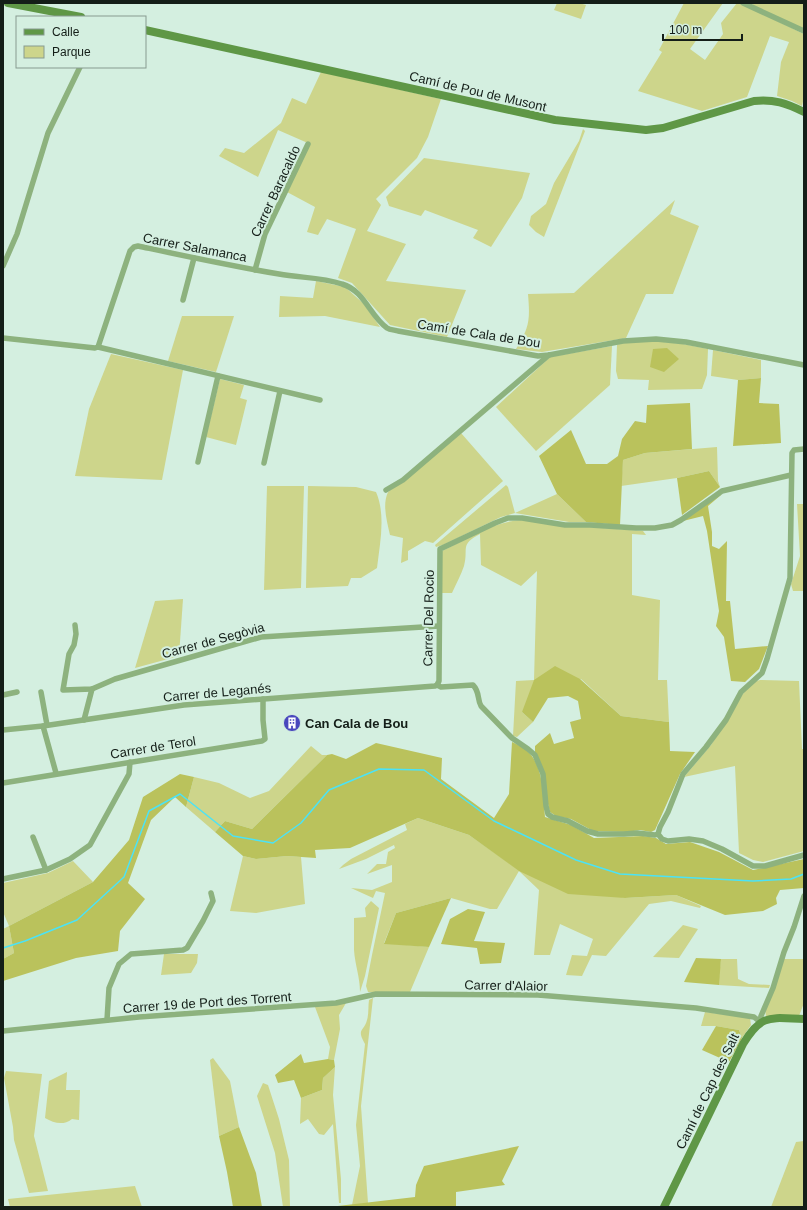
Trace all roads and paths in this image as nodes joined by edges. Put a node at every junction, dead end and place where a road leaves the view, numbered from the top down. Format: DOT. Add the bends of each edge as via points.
graph roads {
  1 [pos="8,3"];
  2 [pos="743,3"];
  3 [pos="76,16"];
  4 [pos="146,30"];
  5 [pos="804,32"];
  6 [pos="80,68"];
  7 [pos="804,109"];
  8 [pos="308,144"];
  9 [pos="194,258"];
  10 [pos="3,266"];
  11 [pos="255,270"];
  12 [pos="334,282"];
  13 [pos="183,300"];
  14 [pos="3,338"];
  15 [pos="98,347"];
  16 [pos="549,355"];
  17 [pos="804,365"];
  18 [pos="218,376"];
  19 [pos="280,391"];
  20 [pos="320,400"];
  21 [pos="804,449"];
  22 [pos="198,462"];
  23 [pos="264,463"];
  24 [pos="791,475"];
  25 [pos="386,490"];
  26 [pos="75,625"];
  27 [pos="439,626"];
  28 [pos="436,686"];
  29 [pos="92,689"];
  30 [pos="17,692"];
  31 [pos="41,692"];
  32 [pos="3,695"];
  33 [pos="263,698"];
  34 [pos="84,720"];
  35 [pos="45,726"];
  36 [pos="3,730"];
  37 [pos="130,762"];
  38 [pos="56,773"];
  39 [pos="3,782"];
  40 [pos="658,834"];
  41 [pos="33,837"];
  42 [pos="804,855"];
  43 [pos="46,870"];
  44 [pos="3,879"];
  45 [pos="211,893"];
  46 [pos="804,896"];
  47 [pos="412,995"];
  48 [pos="804,1019"];
  49 [pos="107,1020"];
  50 [pos="760,1022"];
  51 [pos="3,1031"];
  52 [pos="664,1207"];
  1 -- 3 [label="street"];
  2 -- 5 [label="street"];
  4 -- 7 [label="street, Camí de Pou de Musont" via="555,120 646,130 663,128 754,101 769,100"];
  6 -- 10 [label="street" via="48,133 17,234"];
  8 -- 11 [label="street, Carrer Baracaldo" via="265,234"];
  9 -- 11 [label="street, Carrer Salamanca"];
  9 -- 13 [label="street"];
  9 -- 15 [label="street, Carrer Salamanca" via="138,246 131,249"];
  11 -- 12 [label="street, Carrer Salamanca"];
  12 -- 16 [label="street, Camí de Cala de Bou" via="354,290 388,329 529,354"];
  14 -- 15 [label="street"];
  15 -- 18 [label="street"];
  16 -- 17 [label="street, Camí de Cala de Bou" via="623,341 656,339 686,342"];
  16 -- 25 [label="street" via="403,480"];
  18 -- 19 [label="street"];
  18 -- 22 [label="street"];
  19 -- 20 [label="street"];
  19 -- 23 [label="street"];
  21 -- 24 [label="street" via="794,450 792,453"];
  24 -- 27 [label="street, Carrer Del Rocio" via="722,491 672,525 655,528 565,525 522,518 508,518 495,523 440,549"];
  24 -- 40 [label="street" via="790,578 765,666 762,673 741,692 726,720 683,774"];
  26 -- 29 [label="street, Carrer de Segòvia" via="74,645 63,690"];
  27 -- 28 [label="street, Carrer Del Rocio" via="439,681"];
  27 -- 29 [label="street, Carrer de Segòvia" via="261,636 115,679"];
  28 -- 33 [label="street, Carrer de Leganés"];
  28 -- 40 [label="street, Carrer de Leganés" via="473,686 478,693 480,706 512,738 535,755 543,774 548,814 552,817 598,834"];
  29 -- 34 [label="street"];
  30 -- 32 [label="street"];
  31 -- 35 [label="street"];
  33 -- 34 [label="street, Carrer de Leganés" via="184,705"];
  33 -- 37 [label="street, Carrer de Terol" via="265,739 262,741"];
  34 -- 35 [label="street, Carrer de Leganés"];
  35 -- 36 [label="street, Carrer de Leganés"];
  35 -- 38 [label="street"];
  37 -- 38 [label="street, Carrer de Terol"];
  37 -- 43 [label="street" via="129,774 90,845 70,859"];
  38 -- 39 [label="street, Carrer de Terol"];
  40 -- 42 [label="street" via="668,841 703,841 753,866 765,866"];
  41 -- 43 [label="street"];
  43 -- 44 [label="street"];
  45 -- 49 [label="street" via="213,902 187,948 131,954 119,964 109,988"];
  46 -- 50 [label="street, Camí de Cap des Salt"];
  47 -- 49 [label="street, Carrer 19 de Port des Torrent" via="376,994 336,1003"];
  47 -- 50 [label="street, Carrer d'Alaior" via="538,995 696,1008 754,1017"];
  48 -- 50 [label="street" via="772,1018"];
  49 -- 51 [label="street, Carrer 19 de Port des Torrent"];
  50 -- 52 [label="street, Camí de Cap des Salt" via="743,1044"];
}
